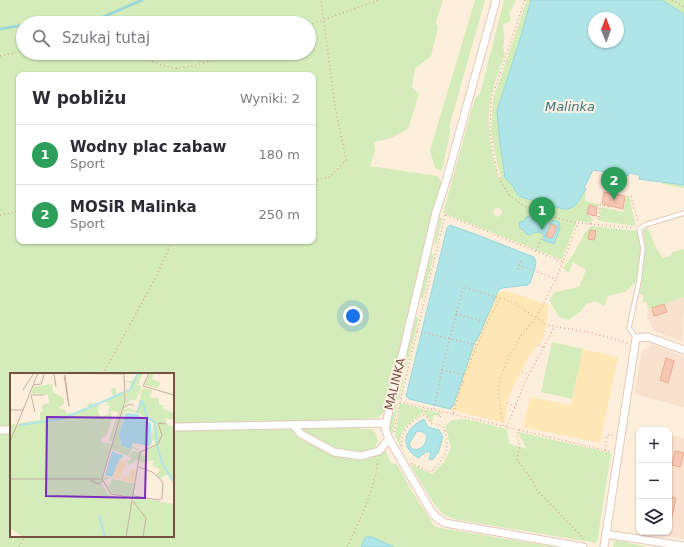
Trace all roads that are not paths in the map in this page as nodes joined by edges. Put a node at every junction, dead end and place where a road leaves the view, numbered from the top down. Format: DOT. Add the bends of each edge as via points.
graph roads {
  1 [pos="496,0"];
  2 [pos="684,213"];
  3 [pos="636,338"];
  4 [pos="684,350"];
  5 [pos="386,423"];
  6 [pos="292,425"];
  7 [pos="174,428"];
  8 [pos="389,439"];
  9 [pos="606,534"];
  10 [pos="585,545"];
  11 [pos="684,546"];
  12 [pos="604,547"];
  1 -- 5 [label="street, MALINKA" via="436,212"];
  2 -- 3 [label="lane" via="639,229 643,248 629,328"];
  3 -- 4 [label="street" via="648,337"];
  3 -- 9 [label="street"];
  5 -- 6 [label="street, MALINKA"];
  5 -- 8 [label="street"];
  6 -- 7 [label="street, MALINKA"];
  6 -- 8 [label="street" via="301,434 334,452 361,456 379,451"];
  8 -- 10 [label="street" via="431,511 445,523"];
  9 -- 11 [label="street"];
  9 -- 12 [label="street"];
}
